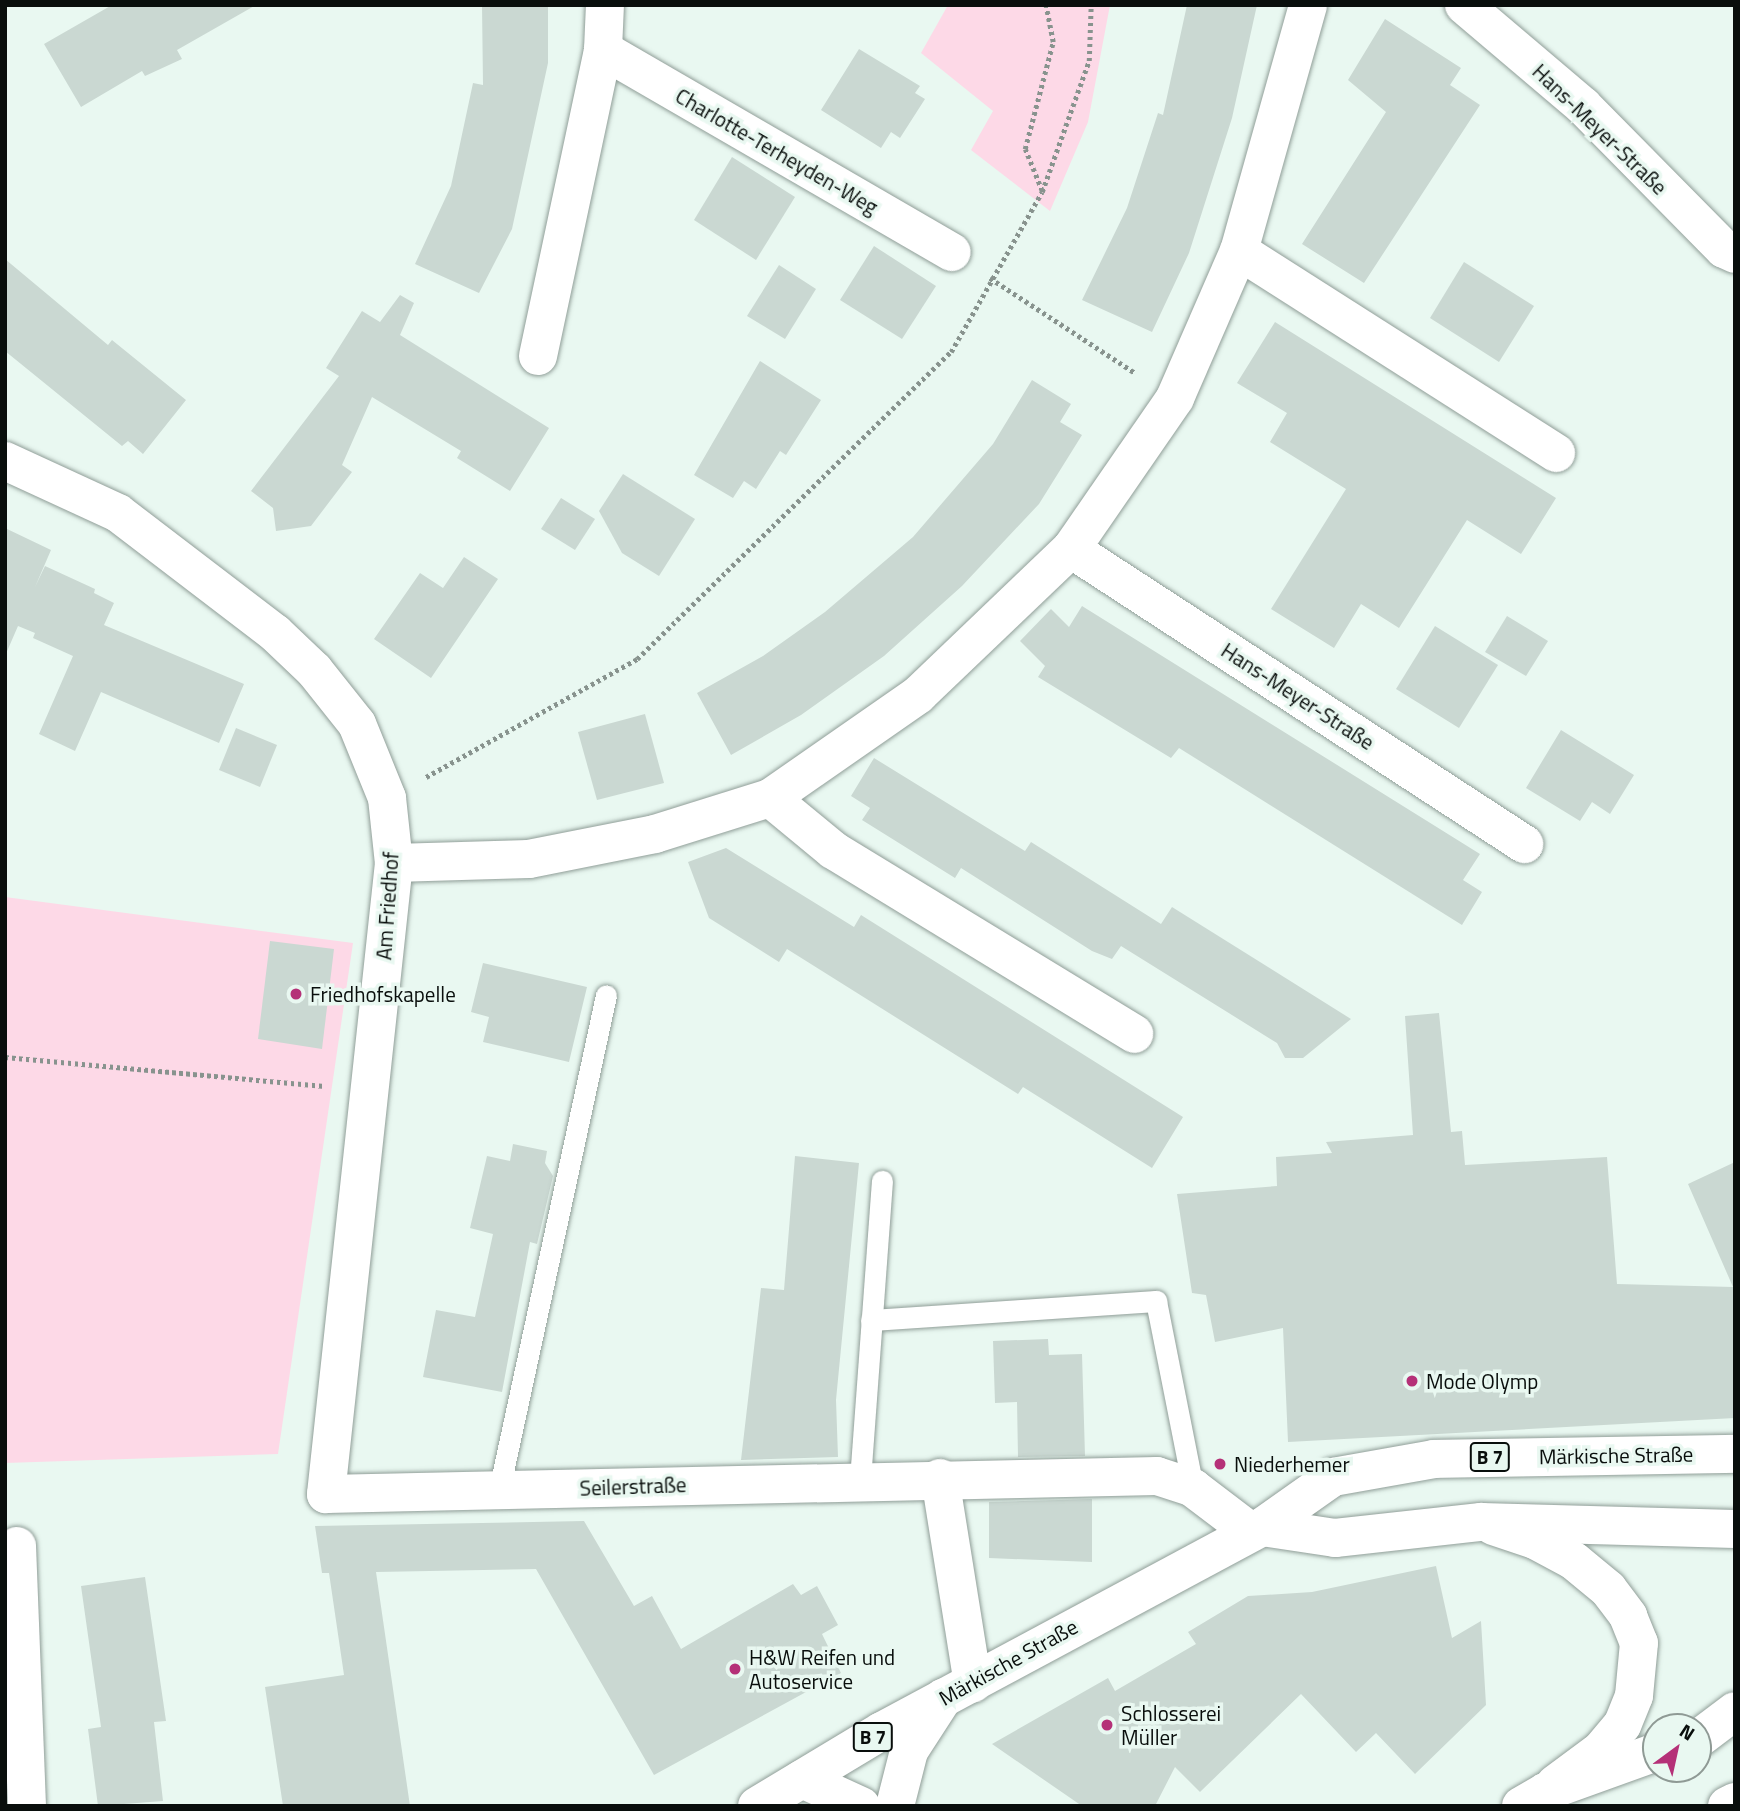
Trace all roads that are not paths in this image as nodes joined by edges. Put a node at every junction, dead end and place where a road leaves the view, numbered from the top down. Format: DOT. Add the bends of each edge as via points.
graph roads {
  1 [pos="605,5"];
  2 [pos="1308,5"];
  3 [pos="1464,5"];
  4 [pos="603,51"];
  5 [pos="1731,247"];
  6 [pos="1239,251"];
  7 [pos="952,252"];
  8 [pos="538,356"];
  9 [pos="1556,453"];
  10 [pos="5,461"];
  11 [pos="1071,549"];
  12 [pos="770,798"];
  13 [pos="1524,844"];
  14 [pos="394,863"];
  15 [pos="606,995"];
  16 [pos="1134,1034"];
  17 [pos="882,1181"];
  18 [pos="872,1321"];
  19 [pos="1735,1454"];
  20 [pos="940,1478"];
  21 [pos="860,1480"];
  22 [pos="1194,1488"];
  23 [pos="499,1490"];
  24 [pos="327,1494"];
  25 [pos="1481,1522"];
  26 [pos="1735,1529"];
  27 [pos="1257,1530"];
  28 [pos="17,1546"];
  29 [pos="959,1690"];
  30 [pos="1735,1711"];
  31 [pos="1712,1728"];
  32 [pos="1642,1757"];
  33 [pos="802,1779"];
  34 [pos="1533,1799"];
  35 [pos="1735,1802"];
  36 [pos="27,1806"];
  37 [pos="757,1806"];
  38 [pos="861,1806"];
  39 [pos="895,1806"];
  40 [pos="1727,1806"];
  1 -- 4 [label="street"];
  2 -- 6 [label="street"];
  3 -- 5 [label="street, Hans-Meyer-Straße" via="1583,106"];
  4 -- 7 [label="street, Charlotte-Terheyden-Weg"];
  4 -- 8 [label="street"];
  6 -- 9 [label="street"];
  6 -- 11 [label="street" via="1175,398"];
  10 -- 14 [label="street, Am Friedhof" via="118,513 275,633 314,670 357,724 387,798"];
  11 -- 12 [label="street" via="918,695"];
  11 -- 13 [label="street, Hans-Meyer-Straße"];
  12 -- 14 [label="street" via="655,835 529,859"];
  12 -- 16 [label="street" via="834,850"];
  14 -- 24 [label="street, Am Friedhof"];
  15 -- 23 [label="lane"];
  17 -- 18 [label="lane"];
  18 -- 21 [label="lane"];
  18 -- 22 [label="lane" via="1156,1300"];
  19 -- 27 [label="street, Märkische Straße / B 7" via="1434,1459 1333,1477"];
  20 -- 21 [label="street, Seilerstraße"];
  20 -- 22 [label="street, Seilerstraße" via="1157,1476"];
  20 -- 29 [label="street"];
  21 -- 23 [label="street, Seilerstraße"];
  22 -- 27 [label="street, Seilerstraße"];
  23 -- 24 [label="street, Seilerstraße"];
  25 -- 26 [label="street"];
  25 -- 27 [label="street" via="1335,1538"];
  25 -- 34 [label="street" via="1535,1540 1574,1561 1608,1589 1628,1616 1639,1643 1634,1696 1622,1725 1601,1750"];
  27 -- 29 [label="street, Märkische Straße / B 7"];
  28 -- 36 [label="street"];
  29 -- 33 [label="street, Märkische Straße / B 7"];
  29 -- 39 [label="street" via="909,1751"];
  30 -- 31 [label="street"];
  32 -- 34 [label="street"];
  33 -- 37 [label="street, Märkische Straße / B 7"];
  33 -- 38 [label="street"];
  35 -- 40 [label="street"];
}
